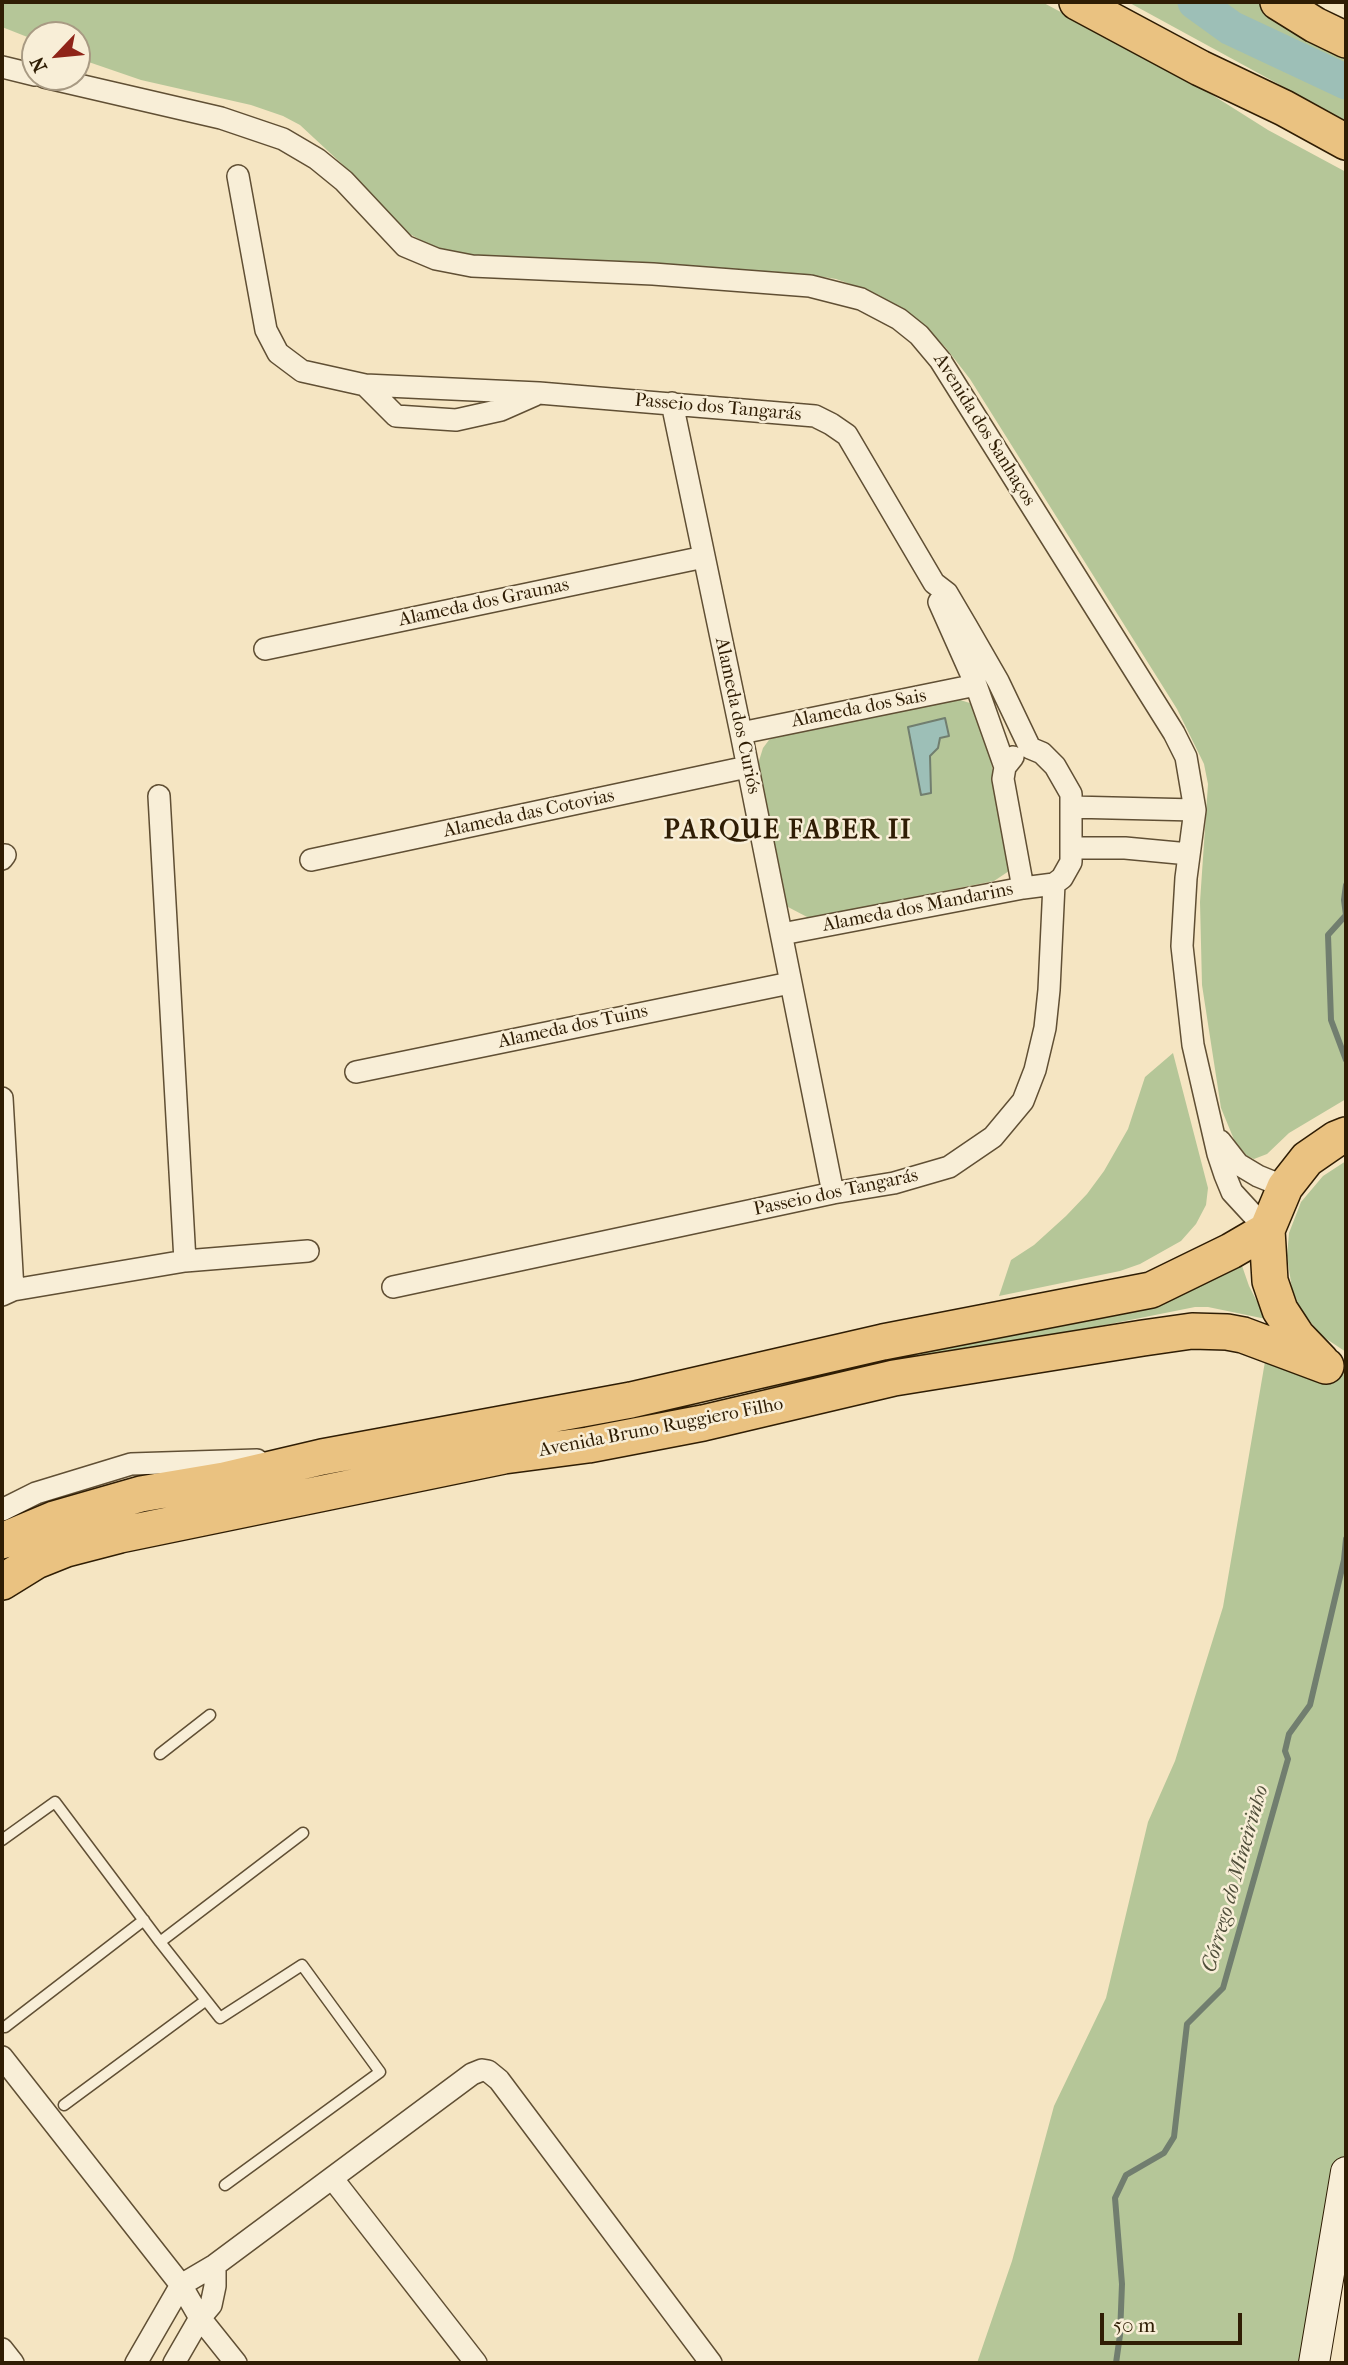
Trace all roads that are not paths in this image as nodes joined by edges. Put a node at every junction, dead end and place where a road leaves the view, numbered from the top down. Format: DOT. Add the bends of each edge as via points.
graph roads {
  1 [pos="1077,2"];
  2 [pos="1278,2"];
  3 [pos="1346,40"];
  4 [pos="2,67"];
  5 [pos="21,72"];
  6 [pos="91,88"];
  7 [pos="1346,142"];
  8 [pos="237,176"];
  9 [pos="365,385"];
  10 [pos="539,393"];
  11 [pos="672,404"];
  12 [pos="704,557"];
  13 [pos="934,583"];
  14 [pos="265,649"];
  15 [pos="976,685"];
  16 [pos="741,733"];
  17 [pos="1030,748"];
  18 [pos="747,767"];
  19 [pos="1004,767"];
  20 [pos="159,796"];
  21 [pos="1071,807"];
  22 [pos="1195,810"];
  23 [pos="1072,848"];
  24 [pos="1189,854"];
  25 [pos="311,860"];
  26 [pos="1054,884"];
  27 [pos="1023,888"];
  28 [pos="782,934"];
  29 [pos="790,983"];
  30 [pos="356,1072"];
  31 [pos="2,1098"];
  32 [pos="1213,1130"];
  33 [pos="1343,1135"];
  34 [pos="1285,1187"];
  35 [pos="833,1193"];
  36 [pos="1267,1230"];
  37 [pos="308,1251"];
  38 [pos="185,1261"];
  39 [pos="393,1287"];
  40 [pos="7,1293"];
  41 [pos="883,1342"];
  42 [pos="1336,1369"];
  43 [pos="894,1378"];
  44 [pos="322,1457"];
  45 [pos="2,1510"];
  46 [pos="2,1541"];
  47 [pos="2,1582"];
  48 [pos="210,1715"];
  49 [pos="160,1754"];
  50 [pos="303,1833"];
  51 [pos="2,1840"];
  52 [pos="144,1920"];
  53 [pos="160,1942"];
  54 [pos="205,2001"];
  55 [pos="5,2027"];
  56 [pos="2,2057"];
  57 [pos="64,2105"];
  58 [pos="1346,2172"];
  59 [pos="331,2178"];
  60 [pos="225,2185"];
  61 [pos="215,2265"];
  62 [pos="181,2285"];
  63 [pos="200,2318"];
  64 [pos="2,2349"];
  65 [pos="13,2363"];
  66 [pos="136,2363"];
  67 [pos="174,2363"];
  68 [pos="236,2363"];
  69 [pos="477,2363"];
  70 [pos="711,2363"];
  71 [pos="1314,2363"];
  1 -- 7 [label="main road"];
  2 -- 3 [label="main road"];
  4 -- 5 [label="street"];
  6 -- 22 [label="street, Avenida dos Sanhaços" via="221,118 283,139 344,181 405,246 453,264 810,286 862,299 899,319 940,360 1174,733 1188,765"];
  8 -- 9 [label="street, Passeio dos Tangarás" via="271,344 302,371"];
  9 -- 10 [label="street, Passeio dos Tangarás"];
  9 -- 10 [label="street, Passeio dos Tangarás" via="396,416 456,420 501,410"];
  10 -- 11 [label="street, Passeio dos Tangarás"];
  11 -- 12 [label="street, Alameda dos Curiós"];
  11 -- 13 [label="street, Passeio dos Tangarás" via="815,416 831,424 847,435"];
  12 -- 14 [label="street, Alameda dos Graunas"];
  12 -- 16 [label="street, Alameda dos Curiós"];
  13 -- 15 [label="street, Passeio dos Tangarás"];
  13 -- 17 [label="street, Passeio dos Tangarás" via="947,593 967,627"];
  15 -- 16 [label="street, Alameda dos Sais"];
  15 -- 19 [label="street, Passeio dos Tangarás"];
  16 -- 18 [label="street, Alameda dos Curiós"];
  17 -- 19 [label="street" via="1013,756"];
  17 -- 21 [label="street, Passeio dos Tangarás" via="1055,766 1071,794"];
  18 -- 25 [label="street, Alameda das Cotovias"];
  18 -- 28 [label="street, Alameda dos Curiós"];
  19 -- 27 [label="street, Passeio dos Tangarás"];
  20 -- 38 [label="street"];
  21 -- 22 [label="street"];
  21 -- 23 [label="street, Passeio dos Tangarás"];
  22 -- 24 [label="street, Avenida dos Sanhaços"];
  23 -- 24 [label="street"];
  23 -- 26 [label="street, Passeio dos Tangarás" via="1071,862"];
  24 -- 32 [label="street, Avenida dos Sanhaços" via="1182,946 1185,992"];
  26 -- 27 [label="street, Alameda dos Mandarins"];
  26 -- 35 [label="street, Passeio dos Tangarás" via="1045,1028 1023,1101 993,1137 949,1167 894,1183"];
  27 -- 28 [label="street, Alameda dos Mandarins"];
  28 -- 29 [label="street, Alameda dos Curiós"];
  29 -- 30 [label="street, Alameda dos Tuins"];
  29 -- 35 [label="street, Alameda dos Curiós"];
  31 -- 40 [label="street"];
  32 -- 34 [label="street, Avenida dos Sanhaços" via="1238,1164"];
  32 -- 36 [label="street, Avenida dos Sanhaços" via="1232,1192"];
  33 -- 34 [label="main road" via="1307,1159"];
  34 -- 36 [label="main road"];
  35 -- 39 [label="street, Passeio dos Tangarás"];
  36 -- 41 [label="main road, Avenida Bruno Ruggiero Filho" via="1151,1290"];
  36 -- 42 [label="main road" via="1270,1281 1280,1310 1297,1336"];
  37 -- 38 [label="street"];
  38 -- 40 [label="street"];
  41 -- 43 [label="main road"];
  41 -- 44 [label="main road, Avenida Bruno Ruggiero Filho" via="631,1400"];
  42 -- 43 [label="main road, Avenida Bruno Ruggiero Filho" via="1243,1335 1215,1331 1169,1334"];
  43 -- 47 [label="main road, Avenida Bruno Ruggiero Filho" via="703,1423 504,1456 120,1535 56,1553"];
  44 -- 45 [label="street, Avenida Bruno Ruggiero Filho" via="131,1464 36,1493"];
  44 -- 46 [label="main road, Avenida Bruno Ruggiero Filho" via="141,1494 54,1519"];
  48 -- 49 [label="lane"];
  50 -- 53 [label="lane"];
  51 -- 52 [label="lane" via="55,1802"];
  52 -- 53 [label="lane"];
  52 -- 55 [label="lane"];
  53 -- 54 [label="lane"];
  54 -- 57 [label="lane"];
  54 -- 60 [label="lane" via="220,2018 302,1965 380,2071"];
  56 -- 62 [label="street"];
  58 -- 71 [label="street"];
  59 -- 61 [label="street"];
  59 -- 69 [label="street"];
  59 -- 70 [label="street" via="472,2074 488,2071"];
  61 -- 62 [label="street"];
  61 -- 63 [label="street" via="211,2305"];
  62 -- 63 [label="street"];
  62 -- 66 [label="street"];
  63 -- 67 [label="street"];
  63 -- 68 [label="street"];
  64 -- 65 [label="street"];
}
